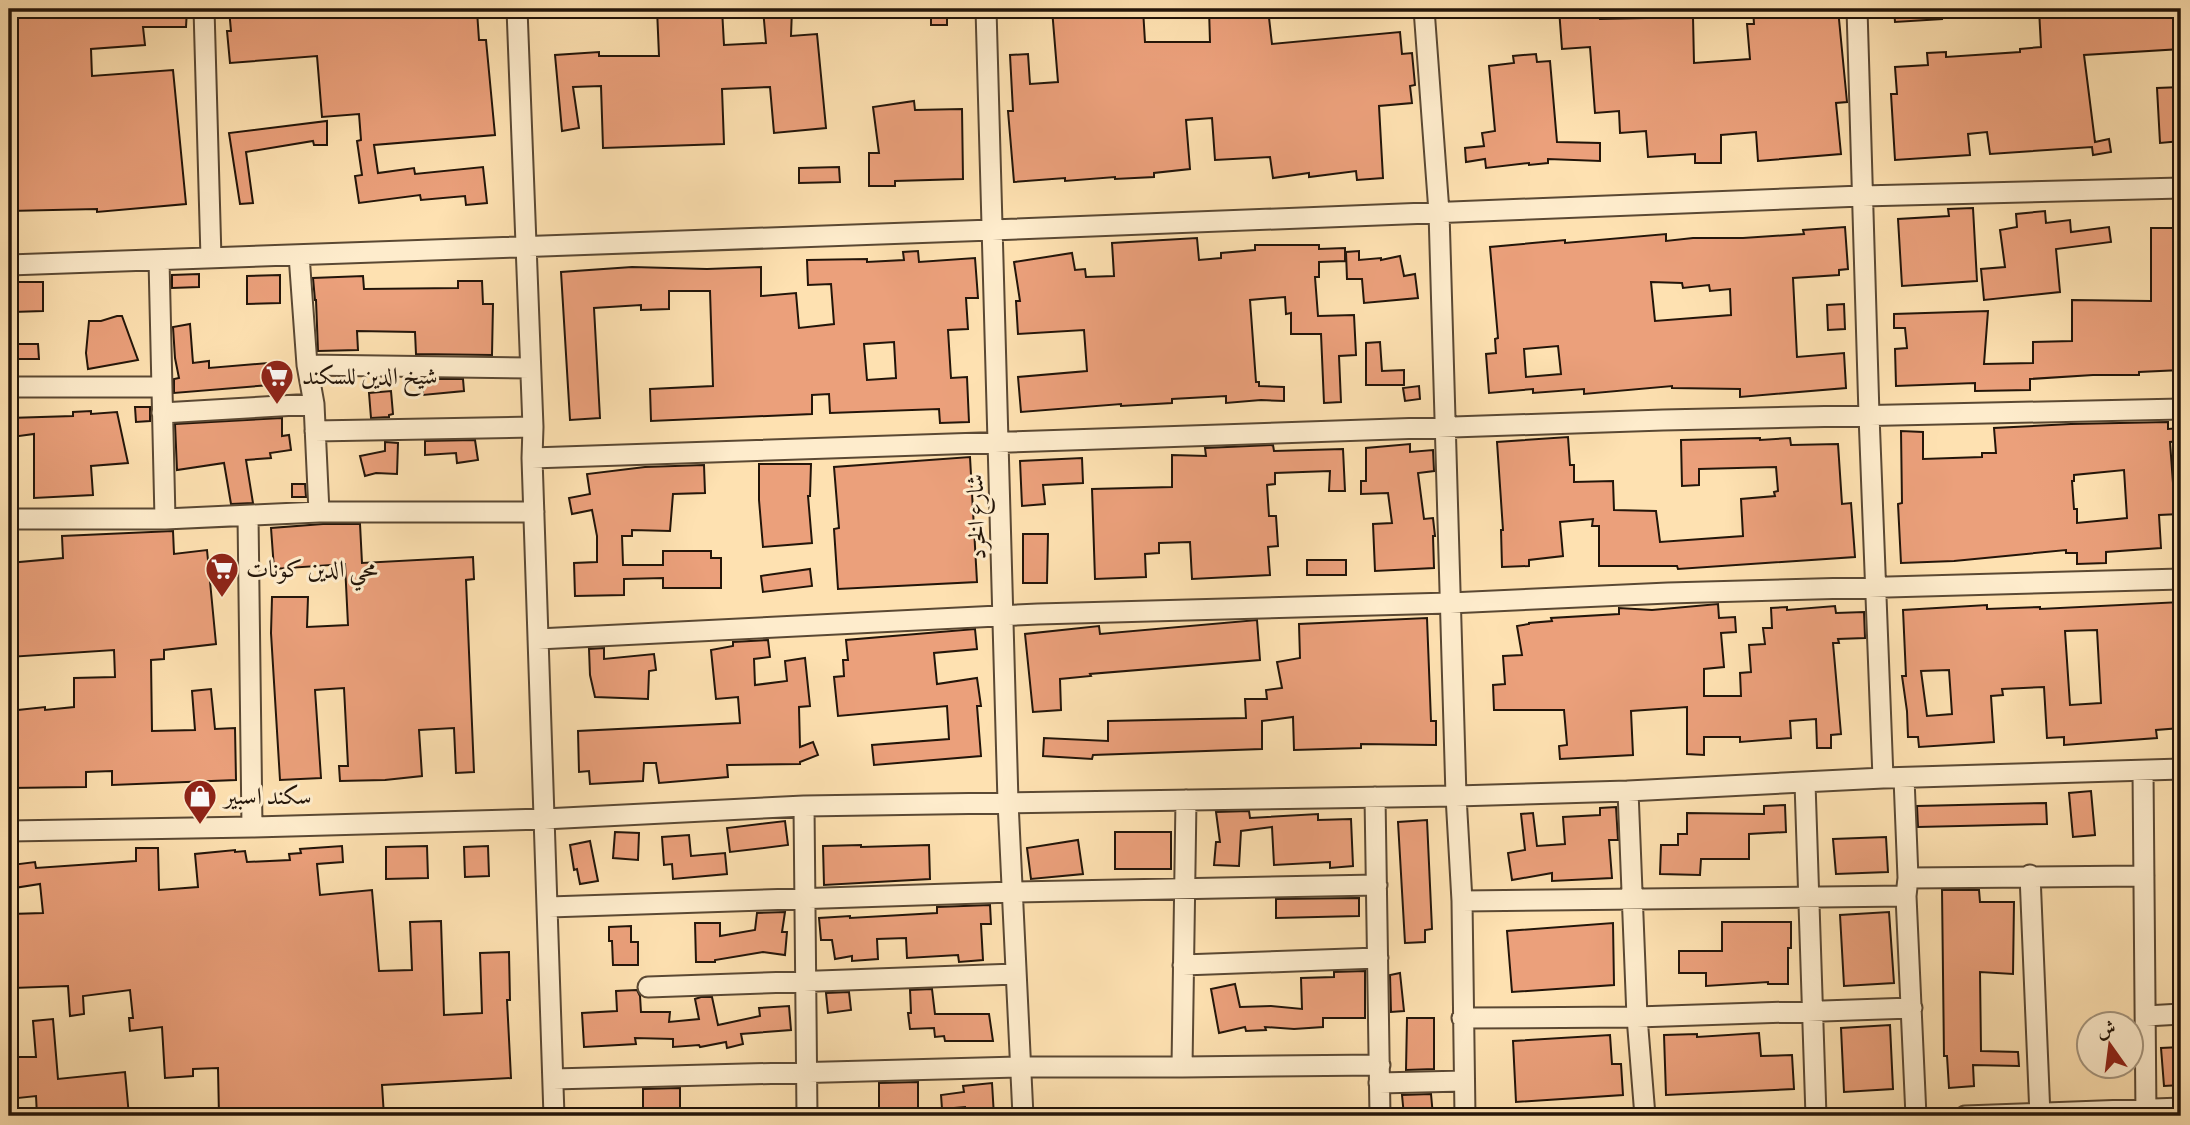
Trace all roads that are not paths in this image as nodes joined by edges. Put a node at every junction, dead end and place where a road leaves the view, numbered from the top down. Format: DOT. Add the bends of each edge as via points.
graph roads {
  1 [pos="204,9"];
  2 [pos="517,9"];
  3 [pos="986,9"];
  4 [pos="1423,9"];
  5 [pos="1857,9"];
  6 [pos="2181,188"];
  7 [pos="1862,196"];
  8 [pos="1439,212"];
  9 [pos="992,230"];
  10 [pos="525,247"];
  11 [pos="299,255"];
  12 [pos="211,258"];
  13 [pos="159,260"];
  14 [pos="9,265"];
  15 [pos="307,365"];
  16 [pos="530,368"];
  17 [pos="9,387"];
  18 [pos="162,387"];
  19 [pos="314,404"];
  20 [pos="2181,410"];
  21 [pos="162,413"];
  22 [pos="1869,415"];
  23 [pos="533,427"];
  24 [pos="1445,428"];
  25 [pos="315,431"];
  26 [pos="998,442"];
  27 [pos="532,458"];
  28 [pos="319,512"];
  29 [pos="534,513"];
  30 [pos="248,516"];
  31 [pos="9,519"];
  32 [pos="165,519"];
  33 [pos="2181,579"];
  34 [pos="1875,587"];
  35 [pos="1450,603"];
  36 [pos="1003,617"];
  37 [pos="538,639"];
  38 [pos="2181,769"];
  39 [pos="2143,771"];
  40 [pos="1883,778"];
  41 [pos="1905,778"];
  42 [pos="1805,783"];
  43 [pos="1628,791"];
  44 [pos="1456,796"];
  45 [pos="1375,797"];
  46 [pos="1186,800"];
  47 [pos="1009,802"];
  48 [pos="804,806"];
  49 [pos="544,819"];
  50 [pos="252,827"];
  51 [pos="9,831"];
  52 [pos="2030,875"];
  53 [pos="2144,876"];
  54 [pos="1377,885"];
  55 [pos="1907,887"];
  56 [pos="1185,889"];
  57 [pos="1013,892"];
  58 [pos="1809,897"];
  59 [pos="805,899"];
  60 [pos="1633,899"];
  61 [pos="1462,901"];
  62 [pos="549,907"];
  63 [pos="1378,958"];
  64 [pos="1183,965"];
  65 [pos="1016,974"];
  66 [pos="806,982"];
  67 [pos="648,986"];
  68 [pos="1912,1008"];
  69 [pos="1813,1011"];
  70 [pos="2181,1014"];
  71 [pos="2146,1016"];
  72 [pos="1637,1017"];
  73 [pos="1462,1018"];
  74 [pos="1021,1067"];
  75 [pos="1182,1068"];
  76 [pos="807,1072"];
  77 [pos="1380,1074"];
  78 [pos="553,1079"];
  79 [pos="1464,1082"];
  80 [pos="2181,1108"];
  81 [pos="2146,1113"];
  82 [pos="2040,1115"];
  83 [pos="554,1116"];
  84 [pos="807,1116"];
  85 [pos="1023,1116"];
  86 [pos="1380,1116"];
  87 [pos="1465,1116"];
  88 [pos="1645,1116"];
  89 [pos="1816,1116"];
  90 [pos="1916,1116"];
  91 [pos="1965,1116"];
  1 -- 12 [label="street"];
  2 -- 10 [label="street"];
  3 -- 9 [label="street, شارع الخرد"];
  4 -- 8 [label="street"];
  5 -- 7 [label="street"];
  6 -- 7 [label="street"];
  7 -- 8 [label="street"];
  7 -- 22 [label="street"];
  8 -- 9 [label="street"];
  8 -- 24 [label="street"];
  9 -- 10 [label="street"];
  9 -- 26 [label="street, شارع الخرد"];
  10 -- 11 [label="street"];
  10 -- 16 [label="street"];
  11 -- 12 [label="street"];
  11 -- 15 [label="street"];
  12 -- 13 [label="street"];
  13 -- 14 [label="street"];
  13 -- 18 [label="street"];
  15 -- 16 [label="street"];
  15 -- 19 [label="street"];
  16 -- 23 [label="street"];
  17 -- 18 [label="street"];
  18 -- 21 [label="street"];
  19 -- 21 [label="street"];
  19 -- 25 [label="street"];
  20 -- 22 [label="street"];
  21 -- 32 [label="street"];
  22 -- 24 [label="street"];
  22 -- 34 [label="street"];
  23 -- 25 [label="street"];
  23 -- 27 [label="street"];
  24 -- 26 [label="street"];
  24 -- 35 [label="street"];
  25 -- 28 [label="street"];
  26 -- 27 [label="street"];
  26 -- 36 [label="street, شارع الخرد"];
  27 -- 29 [label="street"];
  28 -- 29 [label="street"];
  28 -- 30 [label="street"];
  29 -- 37 [label="street"];
  30 -- 32 [label="street"];
  30 -- 50 [label="street"];
  31 -- 32 [label="street"];
  33 -- 34 [label="street"];
  34 -- 35 [label="street"];
  34 -- 40 [label="street"];
  35 -- 36 [label="street"];
  35 -- 44 [label="street"];
  36 -- 37 [label="street"];
  36 -- 47 [label="street, شارع الخرد"];
  37 -- 49 [label="street"];
  38 -- 39 [label="street"];
  39 -- 41 [label="street"];
  39 -- 53 [label="street"];
  40 -- 41 [label="street"];
  40 -- 42 [label="street"];
  41 -- 55 [label="street"];
  42 -- 43 [label="street"];
  42 -- 58 [label="street"];
  43 -- 44 [label="street"];
  43 -- 60 [label="street"];
  44 -- 45 [label="street"];
  44 -- 61 [label="street"];
  45 -- 46 [label="street"];
  45 -- 54 [label="street"];
  46 -- 47 [label="street"];
  46 -- 56 [label="street"];
  47 -- 48 [label="street"];
  47 -- 57 [label="street, شارع الخرد"];
  48 -- 49 [label="street"];
  48 -- 59 [label="street"];
  49 -- 50 [label="street"];
  49 -- 62 [label="street"];
  50 -- 51 [label="street"];
  52 -- 53 [label="street"];
  52 -- 55 [label="street"];
  52 -- 82 [label="street"];
  53 -- 71 [label="street"];
  54 -- 56 [label="street"];
  54 -- 63 [label="street"];
  55 -- 58 [label="street"];
  55 -- 68 [label="street"];
  56 -- 57 [label="street"];
  56 -- 64 [label="street"];
  57 -- 59 [label="street"];
  57 -- 65 [label="street, شارع الخرد"];
  58 -- 60 [label="street"];
  58 -- 69 [label="street"];
  59 -- 62 [label="street"];
  59 -- 66 [label="street"];
  60 -- 61 [label="street"];
  60 -- 72 [label="street"];
  61 -- 73 [label="street"];
  62 -- 78 [label="street"];
  63 -- 64 [label="street"];
  63 -- 77 [label="street"];
  64 -- 75 [label="street"];
  65 -- 66 [label="street"];
  65 -- 74 [label="street, شارع الخرد"];
  66 -- 67 [label="street"];
  66 -- 76 [label="street"];
  68 -- 69 [label="street"];
  68 -- 90 [label="street"];
  69 -- 72 [label="street"];
  69 -- 89 [label="street"];
  70 -- 71 [label="street"];
  71 -- 81 [label="street"];
  72 -- 73 [label="street"];
  72 -- 88 [label="street"];
  73 -- 79 [label="street"];
  74 -- 75 [label="street"];
  74 -- 76 [label="street"];
  74 -- 85 [label="street, شارع الخرد"];
  75 -- 77 [label="street"];
  76 -- 78 [label="street"];
  76 -- 84 [label="street"];
  77 -- 79 [label="street"];
  77 -- 86 [label="street"];
  78 -- 83 [label="street"];
  79 -- 87 [label="street"];
  80 -- 81 [label="street"];
  81 -- 82 [label="street"];
  82 -- 91 [label="street"];
}
